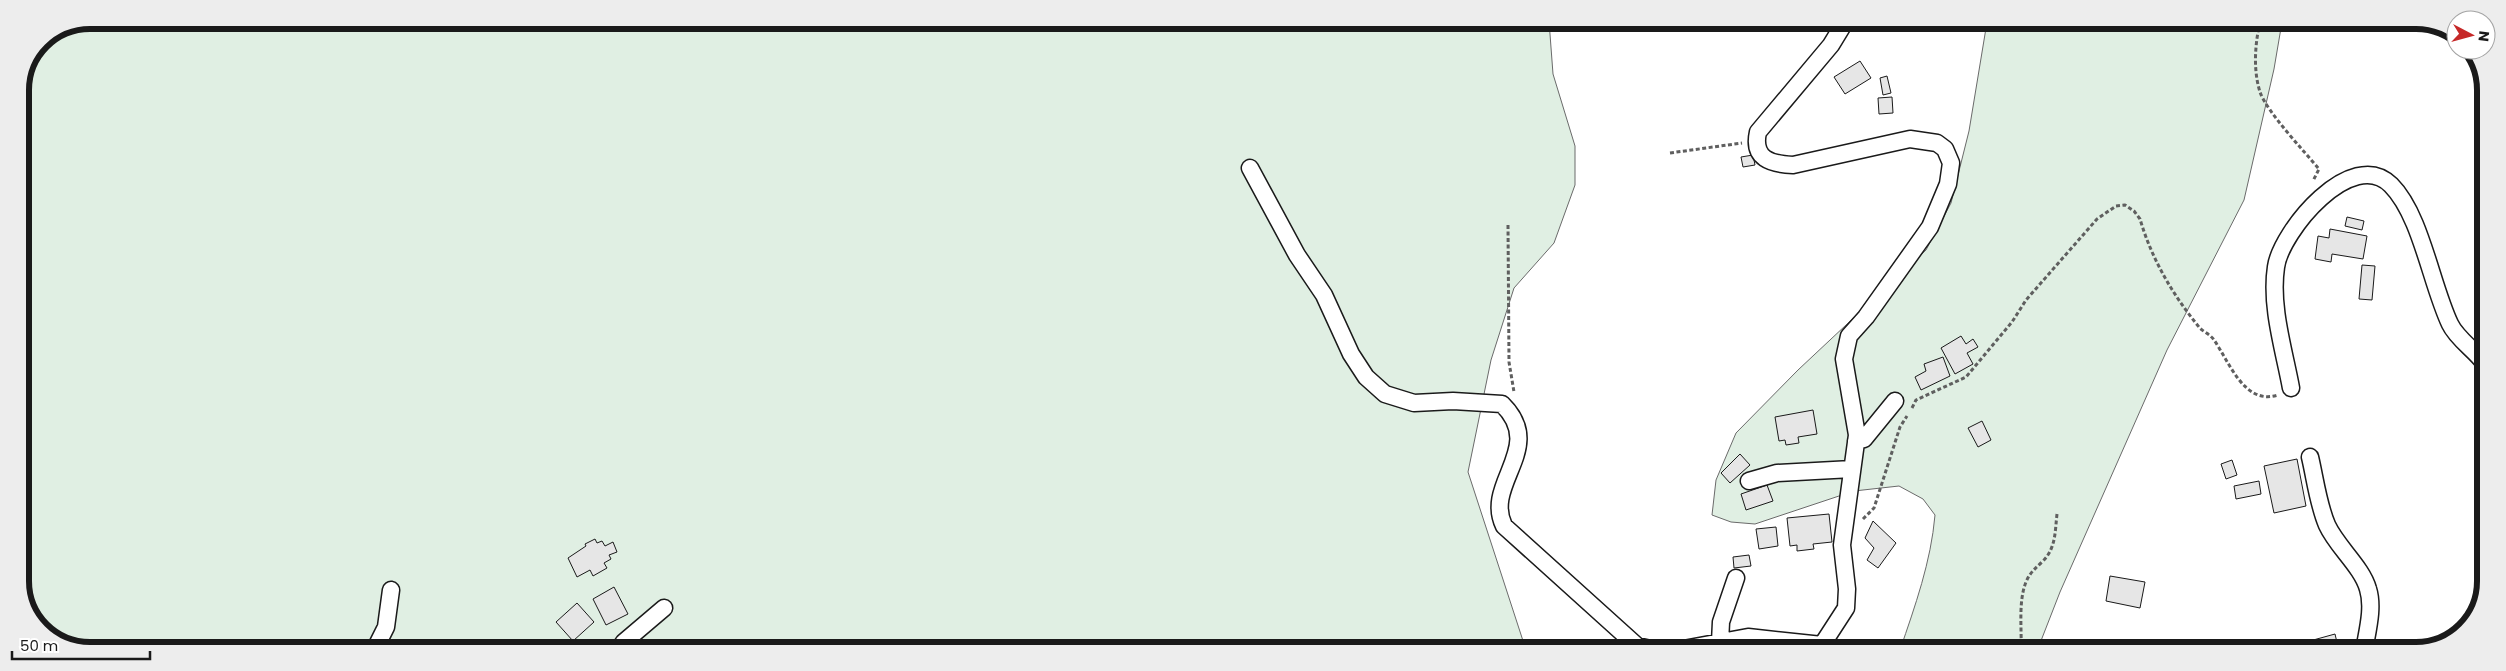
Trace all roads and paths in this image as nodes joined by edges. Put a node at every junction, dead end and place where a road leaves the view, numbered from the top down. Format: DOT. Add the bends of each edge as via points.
graph roads {
  1 [pos="1840,29"];
  2 [pos="2259,29"];
  3 [pos="1756,141"];
  4 [pos="1670,153"];
  5 [pos="1250,168"];
  6 [pos="2312,184"];
  7 [pos="1508,225"];
  8 [pos="2477,355"];
  9 [pos="2291,388"];
  10 [pos="1516,399"];
  11 [pos="1895,401"];
  12 [pos="1856,440"];
  13 [pos="2310,457"];
  14 [pos="1852,469"];
  15 [pos="1749,482"];
  16 [pos="2057,514"];
  17 [pos="1843,534"];
  18 [pos="1736,578"];
  19 [pos="391,590"];
  20 [pos="664,608"];
  21 [pos="378,642"];
  22 [pos="624,642"];
  23 [pos="1633,642"];
  24 [pos="1720,642"];
  25 [pos="1782,642"];
  26 [pos="1826,642"];
  27 [pos="2022,642"];
  28 [pos="2365,642"];
  1 -- 3 [label="street" via="1758,132"];
  2 -- 6 [label="path" via="2255,46 2260,92 2279,122 2319,169"];
  3 -- 4 [label="path"];
  3 -- 12 [label="street" via="1763,156 1773,164 1793,165 1910,139 1937,143 1949,155 1948,184 1930,227 1849,336 1844,359"];
  5 -- 23 [label="street" via="1297,255 1324,295 1351,354 1366,377 1385,394 1414,403 1502,404 1512,414 1519,429 1518,443 1499,504 1499,516 1504,526"];
  7 -- 10 [label="path" via="1509,362"];
  8 -- 9 [label="street" via="2451,327 2412,217 2400,195 2376,176 2359,175 2342,182 2323,196 2290,237 2276,266 2276,305"];
  9 -- 17 [label="path" via="2266,398 2244,386 2212,337 2201,329 2163,277 2134,211 2116,206 2091,226 2026,300 1966,377 1916,400 1900,427 1874,508"];
  11 -- 12 [label="street" via="1864,439"];
  12 -- 14 [label="street"];
  13 -- 28 [label="street" via="2326,523 2368,589"];
  14 -- 15 [label="street" via="1777,473"];
  14 -- 17 [label="street"];
  16 -- 27 [label="path" via="2053,545 2025,584"];
  17 -- 26 [label="street" via="1846,608"];
  18 -- 24 [label="street" via="1721,622"];
  19 -- 21 [label="street" via="386,627"];
  20 -- 22 [label="street"];
  24 -- 25 [label="street" via="1748,637"];
}
